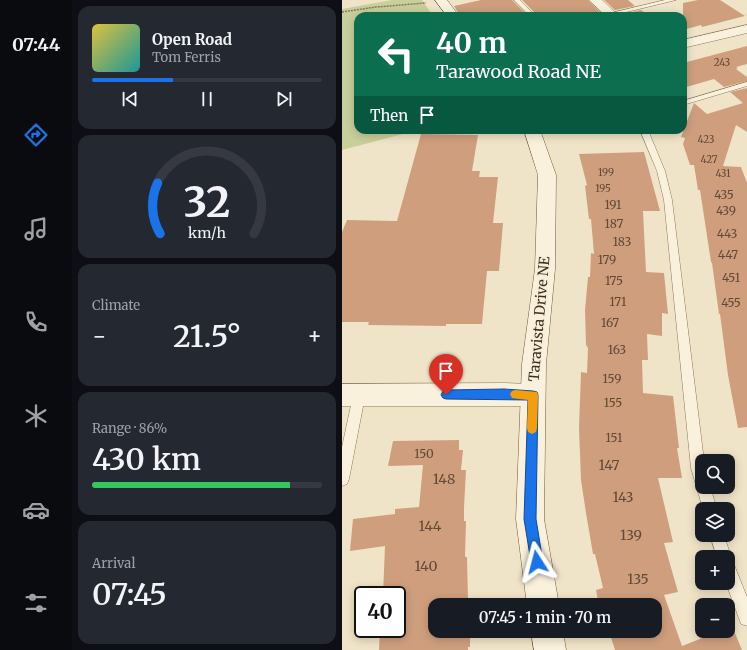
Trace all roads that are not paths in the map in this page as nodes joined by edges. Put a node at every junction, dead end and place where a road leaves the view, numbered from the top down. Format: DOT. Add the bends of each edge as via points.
graph roads {
  1 [pos="441,0"];
  2 [pos="517,0"];
  3 [pos="595,0"];
  4 [pos="673,0"];
  5 [pos="450,12"];
  6 [pos="529,12"];
  7 [pos="609,12"];
  8 [pos="624,12"];
  9 [pos="747,29"];
  10 [pos="687,43"];
  11 [pos="747,84"];
  12 [pos="687,102"];
  13 [pos="533,134"];
  14 [pos="646,134"];
  15 [pos="533,395"];
  16 [pos="350,396"];
  17 [pos="696,454"];
  18 [pos="342,479"];
  19 [pos="735,586"];
  20 [pos="542,598"];
  21 [pos="747,618"];
  22 [pos="549,638"];
  23 [pos="550,650"];
  1 -- 5 [label="street"];
  2 -- 6 [label="lane"];
  3 -- 7 [label="street"];
  4 -- 8 [label="lane"];
  9 -- 10 [label="street"];
  11 -- 12 [label="lane"];
  13 -- 15 [label="street, Taravista Drive NE" via="547,175 547,210 545,269"];
  14 -- 17 [label="lane" via="661,171 668,200"];
  15 -- 16 [label="street"];
  15 -- 20 [label="street, Taravista Drive NE" via="530,519"];
  16 -- 18 [label="lane"];
  19 -- 21 [label="lane"];
  22 -- 23 [label="street"];
}
